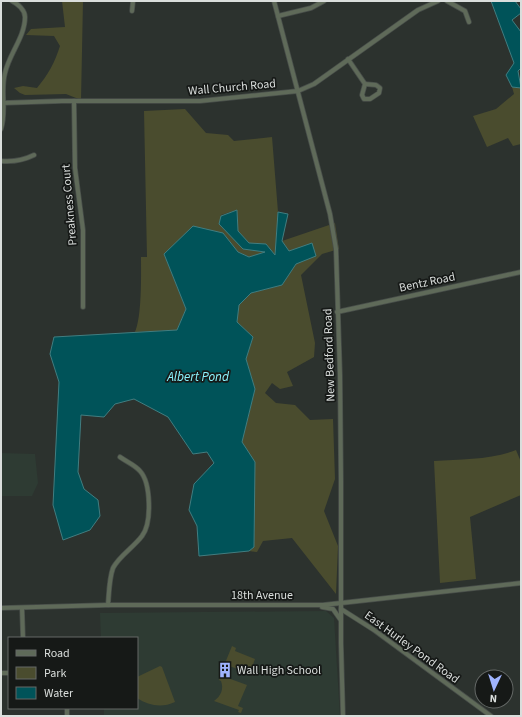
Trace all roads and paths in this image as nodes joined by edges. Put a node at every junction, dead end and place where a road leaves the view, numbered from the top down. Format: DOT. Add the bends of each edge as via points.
graph roads {
  1 [pos="12,1"];
  2 [pos="133,1"];
  3 [pos="274,1"];
  4 [pos="324,1"];
  5 [pos="438,1"];
  6 [pos="448,1"];
  7 [pos="132,11"];
  8 [pos="278,16"];
  9 [pos="470,22"];
  10 [pos="348,59"];
  11 [pos="365,84"];
  12 [pos="298,91"];
  13 [pos="74,101"];
  14 [pos="2,103"];
  15 [pos="1,129"];
  16 [pos="34,155"];
  17 [pos="1,161"];
  18 [pos="521,272"];
  19 [pos="83,308"];
  20 [pos="337,312"];
  21 [pos="120,457"];
  22 [pos="521,583"];
  23 [pos="342,603"];
  24 [pos="108,605"];
  25 [pos="306,605"];
  26 [pos="1,608"];
  27 [pos="22,608"];
  28 [pos="341,609"];
  29 [pos="341,620"];
  30 [pos="23,637"];
  31 [pos="343,716"];
  32 [pos="491,716"];
  1 -- 14 [label="street" via="21,8 25,21 4,73"];
  2 -- 7 [label="street"];
  3 -- 8 [label="street, New Bedford Road"];
  4 -- 8 [label="street" via="311,8"];
  5 -- 10 [label="street, Wall Church Road" via="418,10"];
  6 -- 9 [label="street" via="465,11"];
  8 -- 12 [label="street, New Bedford Road"];
  10 -- 11 [label="street"];
  10 -- 12 [label="street, Wall Church Road" via="310,86"];
  11 -- 11 [label="street" via="362,95 364,99 370,99 379,93 380,88 376,85"];
  12 -- 13 [label="street, Wall Church Road" via="200,100"];
  12 -- 20 [label="street, New Bedford Road" via="334,228"];
  13 -- 14 [label="street, Wall Church Road"];
  13 -- 19 [label="street, Preakness Court" via="75,168 83,230"];
  14 -- 15 [label="street"];
  16 -- 17 [label="street" via="16,161"];
  18 -- 20 [label="street, Bentz Road"];
  20 -- 23 [label="street, New Bedford Road"];
  21 -- 24 [label="street" via="136,467 145,478 148,520 142,536 113,569"];
  22 -- 23 [label="street, 18th Avenue"];
  23 -- 25 [label="street, 18th Avenue"];
  23 -- 28 [label="street, New Bedford Road"];
  24 -- 25 [label="street, 18th Avenue"];
  24 -- 27 [label="street, 18th Avenue"];
  25 -- 29 [label="street" via="329,607"];
  26 -- 27 [label="street, 18th Avenue"];
  27 -- 30 [label="street"];
  28 -- 29 [label="street, New Bedford Road"];
  28 -- 32 [label="street, East Hurley Pond Road" via="374,630"];
  29 -- 31 [label="street, New Bedford Road"];
}
